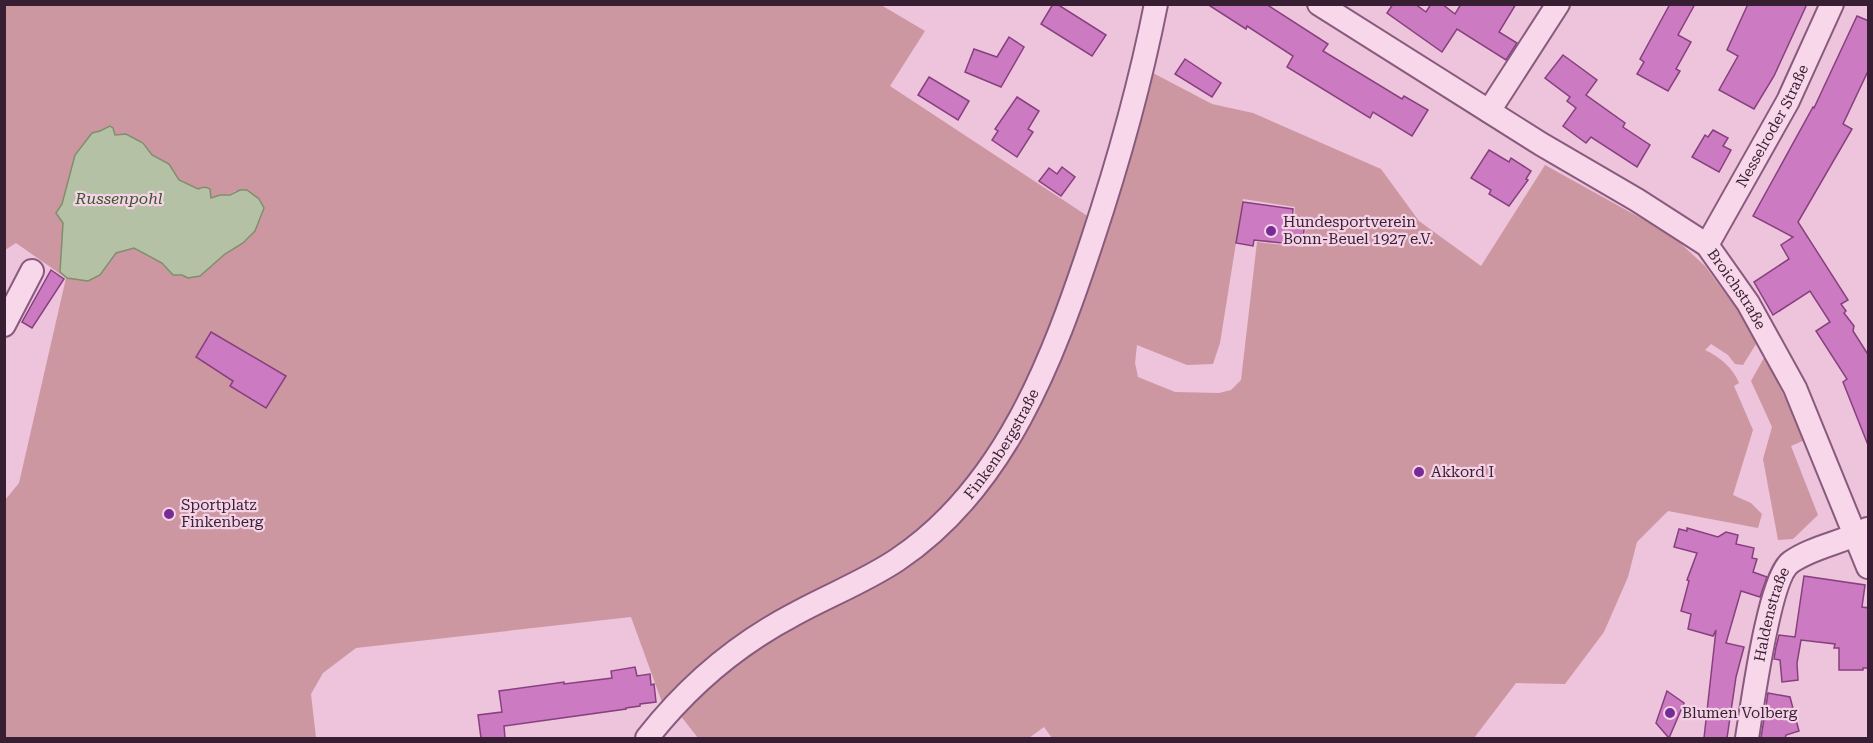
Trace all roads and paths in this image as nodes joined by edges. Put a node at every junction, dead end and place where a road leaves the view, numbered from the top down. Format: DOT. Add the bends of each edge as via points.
graph roads {
  1 [pos="1156,4"];
  2 [pos="1320,4"];
  3 [pos="1558,4"];
  4 [pos="1832,4"];
  5 [pos="1489,111"];
  6 [pos="1707,245"];
  7 [pos="32,271"];
  8 [pos="4,325"];
  9 [pos="1862,532"];
  10 [pos="1869,567"];
  11 [pos="647,738"];
  12 [pos="1747,738"];
  1 -- 11 [label="street, Finkenbergstraße" via="1143,71 1113,178 1067,317 1024,410 986,473 939,526 897,560 746,642 715,667"];
  2 -- 5 [label="street, Broichstraße"];
  3 -- 5 [label="street"];
  4 -- 6 [label="street, Nesselroder Straße" via="1788,100"];
  5 -- 6 [label="street, Broichstraße"];
  6 -- 9 [label="street, Broichstraße" via="1748,303 1795,387"];
  7 -- 8 [label="street"];
  9 -- 10 [label="street, Broichstraße"];
  9 -- 12 [label="street, Haldenstraße" via="1790,562 1780,576 1755,680"];
}
